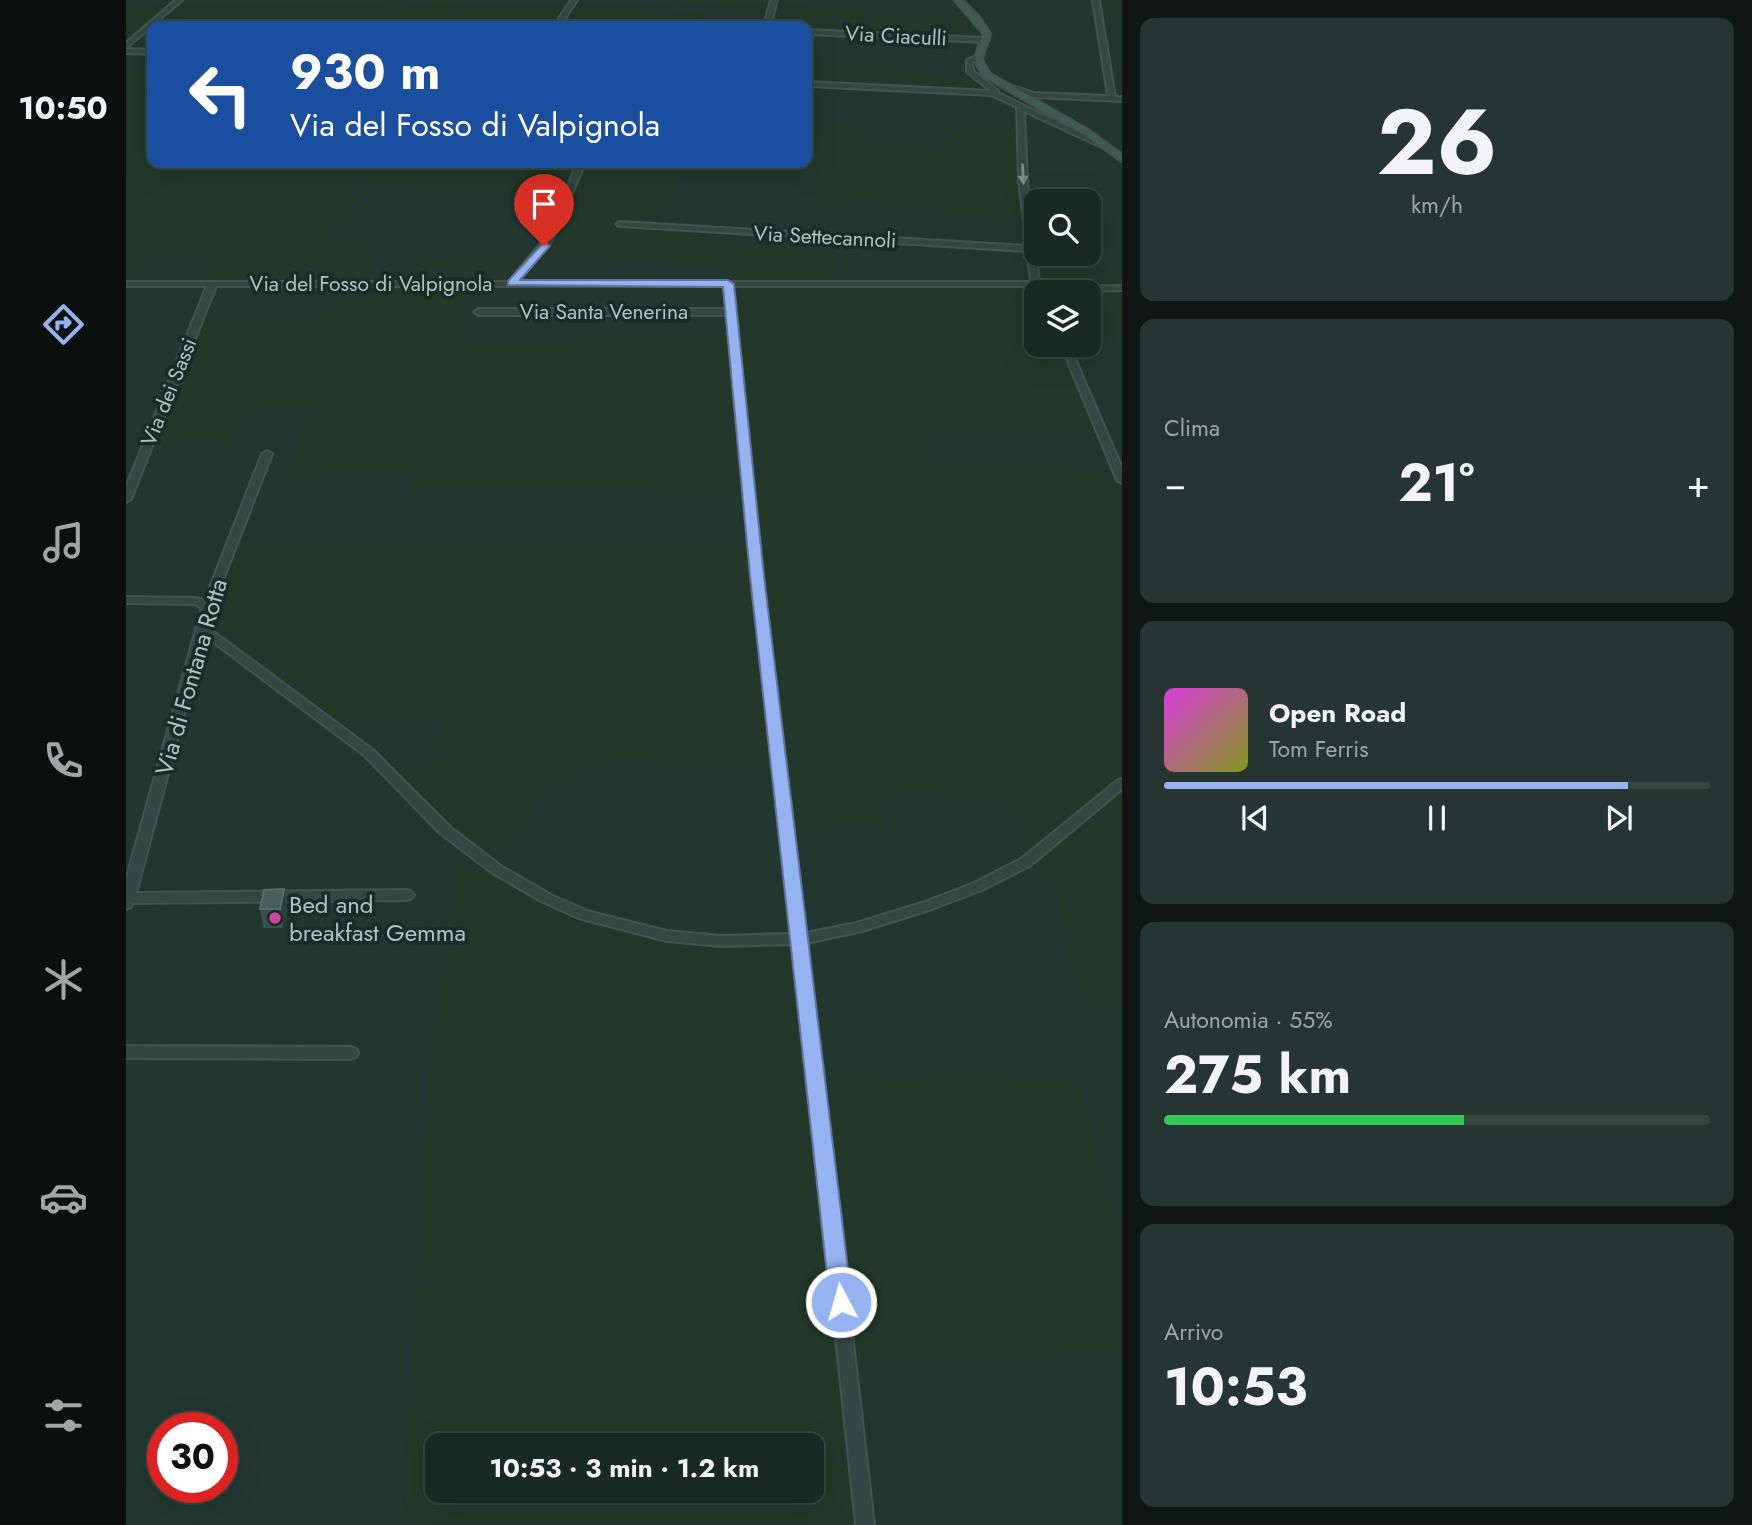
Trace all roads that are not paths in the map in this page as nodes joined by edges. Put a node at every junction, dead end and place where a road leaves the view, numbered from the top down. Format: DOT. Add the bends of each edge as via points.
graph roads {
  1 [pos="179,0"];
  2 [pos="574,0"];
  3 [pos="774,0"];
  4 [pos="958,0"];
  5 [pos="1096,0"];
  6 [pos="156,21"];
  7 [pos="560,21"];
  8 [pos="768,21"];
  9 [pos="147,29"];
  10 [pos="812,32"];
  11 [pos="986,40"];
  12 [pos="126,48"];
  13 [pos="147,51"];
  14 [pos="978,58"];
  15 [pos="987,75"];
  16 [pos="812,84"];
  17 [pos="1112,98"];
  18 [pos="1122,99"];
  19 [pos="1008,100"];
  20 [pos="1020,106"];
  21 [pos="1112,150"];
  22 [pos="1122,159"];
  23 [pos="579,168"];
  24 [pos="1024,190"];
  25 [pos="620,224"];
  26 [pos="1024,249"];
  27 [pos="512,283"];
  28 [pos="126,284"];
  29 [pos="728,284"];
  30 [pos="212,285"];
  31 [pos="1024,288"];
  32 [pos="1101,288"];
  33 [pos="1122,288"];
  34 [pos="478,312"];
  35 [pos="731,312"];
  36 [pos="1070,357"];
  37 [pos="267,454"];
  38 [pos="1122,480"];
  39 [pos="126,499"];
  40 [pos="126,600"];
  41 [pos="207,608"];
  42 [pos="202,628"];
  43 [pos="1122,783"];
  44 [pos="407,895"];
  45 [pos="127,901"];
  46 [pos="801,939"];
  47 [pos="126,1052"];
  48 [pos="351,1053"];
  49 [pos="865,1525"];
  1 -- 6 [label="street"];
  2 -- 7 [label="street"];
  3 -- 8 [label="street"];
  4 -- 11 [label="main road" via="980,22"];
  5 -- 17 [label="street"];
  9 -- 12 [label="street"];
  10 -- 11 [label="street, Via Ciaculli"];
  11 -- 14 [label="main road"];
  12 -- 13 [label="street"];
  14 -- 15 [label="main road"];
  14 -- 19 [label="street" via="969,61 970,72"];
  15 -- 17 [label="street" via="1025,94"];
  15 -- 21 [label="main road"];
  16 -- 19 [label="street" via="981,92"];
  17 -- 18 [label="street"];
  19 -- 20 [label="street"];
  20 -- 21 [label="street"];
  20 -- 24 [label="street, one-way"];
  21 -- 22 [label="main road"];
  23 -- 27 [label="street" via="548,240"];
  25 -- 26 [label="street, Via Settecannoli"];
  27 -- 29 [label="street, Via del Fosso di Valpignola"];
  27 -- 30 [label="street, Via del Fosso di Valpignola"];
  28 -- 30 [label="street, Via del Fosso di Valpignola"];
  29 -- 31 [label="street, Via del Fosso di Valpignola"];
  29 -- 35 [label="street"];
  30 -- 39 [label="street, Via dei Sassi"];
  32 -- 33 [label="street"];
  34 -- 35 [label="street, Via Santa Venerina"];
  35 -- 46 [label="street"];
  36 -- 38 [label="street"];
  37 -- 41 [label="street, Via di Fontana Rotta"];
  40 -- 41 [label="street" via="199,601"];
  41 -- 42 [label="street, Via di Fontana Rotta"];
  42 -- 45 [label="street, Via di Fontana Rotta"];
  42 -- 46 [label="street" via="374,757 460,843 546,898 602,922 667,936 721,941"];
  43 -- 46 [label="street" via="1041,852 1005,874 916,910"];
  44 -- 45 [label="street"];
  46 -- 49 [label="street"];
  47 -- 48 [label="street"];
}
